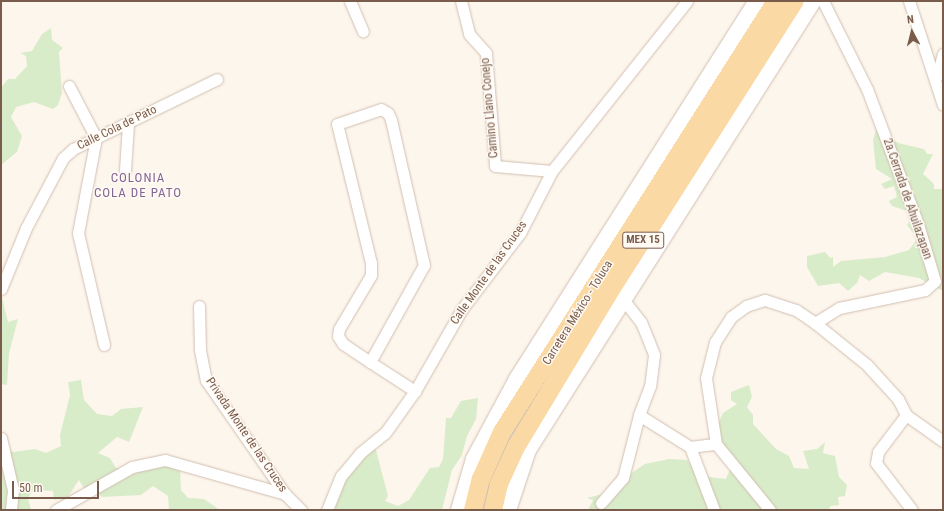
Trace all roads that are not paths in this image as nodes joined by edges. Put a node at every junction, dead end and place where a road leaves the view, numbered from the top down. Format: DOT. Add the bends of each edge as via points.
graph roads {
  1 [pos="350,1"];
  2 [pos="461,1"];
  3 [pos="687,1"];
  4 [pos="757,1"];
  5 [pos="776,1"];
  6 [pos="795,1"];
  7 [pos="813,1"];
  8 [pos="823,1"];
  9 [pos="909,1"];
  10 [pos="362,30"];
  11 [pos="943,54"];
  12 [pos="217,79"];
  13 [pos="937,79"];
  14 [pos="69,86"];
  15 [pos="943,105"];
  16 [pos="128,123"];
  17 [pos="96,138"];
  18 [pos="125,170"];
  19 [pos="552,171"];
  20 [pos="1,289"];
  21 [pos="622,298"];
  22 [pos="199,306"];
  23 [pos="815,323"];
  24 [pos="104,346"];
  25 [pos="370,362"];
  26 [pos="415,391"];
  27 [pos="639,415"];
  28 [pos="906,415"];
  29 [pos="1,438"];
  30 [pos="943,441"];
  31 [pos="716,444"];
  32 [pos="690,447"];
  33 [pos="285,494"];
  34 [pos="601,503"];
  35 [pos="11,510"];
  36 [pos="56,510"];
  37 [pos="300,510"];
  38 [pos="328,510"];
  39 [pos="459,510"];
  40 [pos="473,510"];
  41 [pos="493,510"];
  42 [pos="508,510"];
  43 [pos="714,510"];
  44 [pos="770,510"];
  45 [pos="912,510"];
  1 -- 10 [label="street"];
  2 -- 19 [label="street, Camino Llano Conejo" via="469,34 486,53 495,166"];
  3 -- 19 [label="street, Calle Monte de las Cruces"];
  4 -- 39 [label="street" via="517,379 474,458"];
  5 -- 40 [label="main road, Carretera México - Toluca / MEX 15" via="502,432 481,479"];
  6 -- 41 [label="main road, Carretera México - Toluca / MEX 15" via="612,288 516,447 499,484"];
  7 -- 21 [label="street"];
  8 -- 23 [label="street, 2a.Cerrada de Ahuilazapan" via="868,88 918,224 934,281 925,290 839,308"];
  9 -- 13 [label="street"];
  11 -- 13 [label="street"];
  12 -- 16 [label="street, Calle Cola de Pato"];
  13 -- 15 [label="street"];
  14 -- 17 [label="street"];
  16 -- 17 [label="street, Calle Cola de Pato"];
  16 -- 18 [label="street"];
  17 -- 20 [label="street, Calle Cola de Pato" via="73,149 63,158 26,228"];
  17 -- 24 [label="street" via="78,233"];
  19 -- 26 [label="street, Calle Monte de las Cruces" via="520,233 462,309"];
  21 -- 27 [label="street" via="641,322 654,355 650,386"];
  21 -- 42 [label="street" via="528,450"];
  22 -- 33 [label="street, Privada Monte de las Cruces" via="200,350 206,380"];
  23 -- 28 [label="street" via="867,365 898,399"];
  23 -- 31 [label="street" via="796,310 765,300 746,306 731,317 715,342 706,369 706,396"];
  25 -- 25 [label="street" via="342,344 338,336 339,329 371,275 371,263 337,124 381,109 388,113 391,120 424,266"];
  25 -- 26 [label="street"];
  26 -- 38 [label="street, Calle Monte de las Cruces" via="385,434 360,453 341,476"];
  27 -- 32 [label="street"];
  27 -- 34 [label="street" via="622,478"];
  28 -- 30 [label="street"];
  28 -- 45 [label="street" via="878,452 876,463"];
  29 -- 35 [label="street" via="13,490"];
  31 -- 32 [label="street"];
  31 -- 44 [label="street"];
  32 -- 43 [label="street"];
  33 -- 36 [label="street" via="165,460 132,467"];
  33 -- 37 [label="street, Privada Monte de las Cruces"];
}
